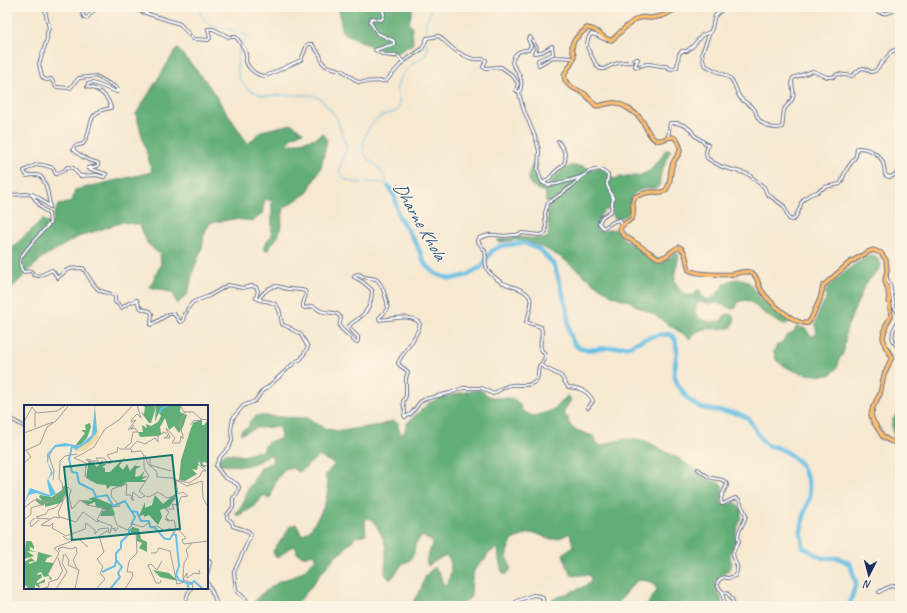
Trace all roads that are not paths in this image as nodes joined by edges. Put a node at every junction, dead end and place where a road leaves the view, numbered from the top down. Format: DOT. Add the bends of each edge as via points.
graph roads {
  1 [pos="44,7"];
  2 [pos="80,7"];
  3 [pos="100,7"];
  4 [pos="132,7"];
  5 [pos="381,7"];
  6 [pos="677,7"];
  7 [pos="725,7"];
  8 [pos="869,7"];
  9 [pos="900,7"];
  10 [pos="710,32"];
  11 [pos="607,40"];
  12 [pos="900,49"];
  13 [pos="574,58"];
  14 [pos="403,62"];
  15 [pos="519,93"];
  16 [pos="668,137"];
  17 [pos="558,141"];
  18 [pos="900,171"];
  19 [pos="581,177"];
  20 [pos="544,183"];
  21 [pos="32,194"];
  22 [pos="7,195"];
  23 [pos="622,225"];
  24 [pos="886,270"];
  25 [pos="260,300"];
  26 [pos="900,350"];
  27 [pos="540,365"];
  28 [pos="588,408"];
  29 [pos="7,416"];
  30 [pos="24,426"];
  31 [pos="900,443"];
  32 [pos="698,469"];
  33 [pos="208,561"];
  34 [pos="208,570"];
  35 [pos="208,584"];
  36 [pos="900,587"];
  37 [pos="190,589"];
  38 [pos="723,592"];
  39 [pos="879,592"];
  40 [pos="187,606"];
  41 [pos="217,606"];
  42 [pos="246,606"];
  43 [pos="510,606"];
  44 [pos="541,606"];
  45 [pos="726,606"];
  46 [pos="733,606"];
  1 -- 21 [label="street" via="49,28 39,64 42,77 46,80 51,79 56,87 70,88 79,78 96,76 117,88 117,92 93,83 88,84 88,88 95,88 101,92 111,108 94,115 87,138 83,144 75,146 74,150 87,160 98,162 98,166 88,168 106,174 104,177 80,176 73,168 67,167 56,174 53,168 41,164 34,165 24,171 27,176 35,174 41,177 50,207"];
  2 -- 3 [label="street" via="87,18"];
  4 -- 14 [label="street" via="180,24 193,39 208,40 208,29 236,37 246,52 248,66 263,76 301,60 309,44 312,44 326,66 343,71 358,82 386,81"];
  5 -- 14 [label="street" via="383,18 372,18 370,22 377,33 394,41 394,44 375,50 385,56 398,56"];
  6 -- 11 [label="main road" via="659,17 637,19 612,40"];
  7 -- 10 [label="street" via="716,15"];
  8 -- 9 [label="street" via="883,14"];
  10 -- 11 [label="street" via="702,35 693,46 682,51 677,66 672,69 648,64 638,67 635,66 638,60 599,68 588,50 588,38 595,34"];
  10 -- 12 [label="street" via="702,54 704,64 730,78 739,97 755,110 758,119 765,125 778,129 784,123 786,108 793,98 793,78 813,71 833,77 838,74 852,76 864,68 871,72 875,71 892,51"];
  11 -- 13 [label="main road" via="595,30 587,28 574,41"];
  13 -- 15 [label="street" via="553,57 539,65 538,60 553,54 552,46 534,53 537,48 530,37 528,39 531,46 528,50 522,50 514,55 512,63 522,80"];
  13 -- 16 [label="main road" via="565,75 568,84 586,95 596,106 618,103 630,110 640,117 655,140"];
  14 -- 15 [label="street" via="422,49 427,38 439,36 456,52 486,60 484,68 501,66 518,83 516,90"];
  15 -- 20 [label="street" via="536,139 539,151 538,170"];
  16 -- 18 [label="street" via="670,123 686,126 708,145 707,158 722,167 748,174 764,187 767,194 784,206 789,219 793,220 800,203 809,195 840,184 856,156 857,148 869,150 880,156 885,175 889,177"];
  16 -- 23 [label="main road" via="675,138 681,151 672,164 668,186 663,192 649,192 634,198 632,217"];
  17 -- 20 [label="street" via="565,151 563,165"];
  19 -- 20 [label="street" via="557,184"];
  19 -- 23 [label="street" via="590,171 600,170 608,175 607,186 613,198 611,211 602,217 599,223 603,228 620,220"];
  19 -- 27 [label="street" via="548,204 544,234 489,235 479,238 478,241 485,252 486,269 489,273 503,284 528,294 532,303 526,322 542,329 541,350 546,355"];
  21 -- 22 [label="street"];
  21 -- 25 [label="street" via="49,214 50,222 20,259 23,272 31,271 38,276 52,270 58,278 66,270 83,268 93,284 100,291 114,296 115,302 121,308 137,300 142,310 150,311 152,314 151,325 169,314 174,314 180,322 184,321 184,314 193,302 228,286 256,287 256,298"];
  23 -- 24 [label="main road" via="623,234 658,258 664,258 676,248 682,248 692,272 726,275 747,271 753,273 761,290 772,304 795,321 804,323 811,319 823,286 850,263 873,250 881,253 886,260"];
  24 -- 26 [label="street" via="894,307 900,317 892,336"];
  24 -- 31 [label="main road" via="885,281 891,316 883,337 892,357 871,415 883,437"];
  25 -- 27 [label="street" via="260,297 273,286 301,289 306,294 303,307 312,306 321,311 337,314 341,319 342,330 357,342 358,337 349,326 370,306 372,290 354,277 360,274 376,279 388,300 388,306 380,320 396,317 415,319 420,324 417,335 398,363 408,372 403,402 405,417 412,414 425,399 463,388 482,388 493,394 510,385 532,384 536,382"];
  25 -- 42 [label="street" via="278,307 282,324 300,333 308,347 301,359 263,390 255,401 243,406 233,418 230,446 216,466 224,477 239,487 227,518 234,526 251,534 234,572 236,590 246,599"];
  27 -- 28 [label="street" via="561,376 568,387 588,393 593,401"];
  29 -- 30 [label="street"];
  32 -- 38 [label="street" via="709,477 726,482 722,504 736,498 746,515 739,530 739,541 733,556 738,567 737,572 735,576 724,577 718,581 718,588"];
  33 -- 34 [label="street"];
  35 -- 41 [label="street"];
  36 -- 39 [label="street" via="888,587"];
  37 -- 40 [label="street" via="187,595"];
  38 -- 45 [label="street"];
  38 -- 46 [label="street" via="728,594"];
  43 -- 44 [label="street" via="533,595 543,598"];
}
